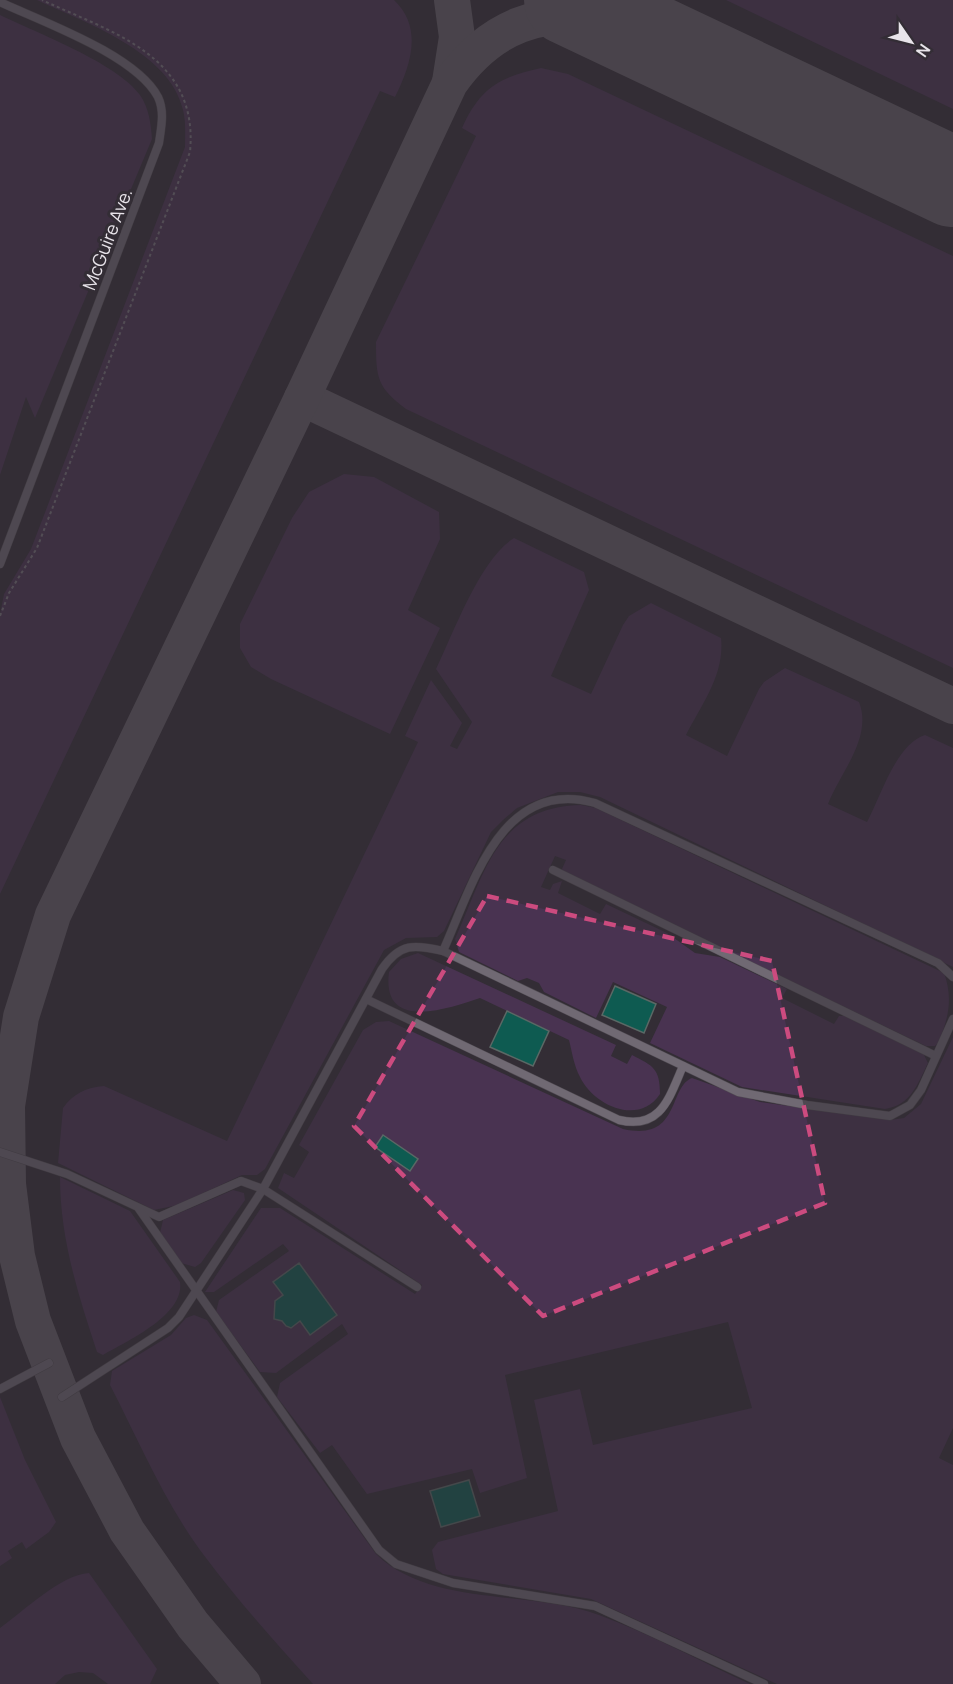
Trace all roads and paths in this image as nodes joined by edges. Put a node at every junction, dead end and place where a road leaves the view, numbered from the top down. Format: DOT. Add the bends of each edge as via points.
graph roads {
  1 [pos="0,2"];
  2 [pos="0,564"];
  3 [pos="553,870"];
  4 [pos="443,951"];
  5 [pos="953,977"];
  6 [pos="366,999"];
  7 [pos="953,1019"];
  8 [pos="936,1056"];
  9 [pos="683,1066"];
  10 [pos="0,1152"];
  11 [pos="263,1189"];
  12 [pos="139,1209"];
  13 [pos="417,1287"];
  14 [pos="195,1290"];
  15 [pos="49,1364"];
  16 [pos="0,1389"];
  17 [pos="62,1397"];
  18 [pos="764,1684"];
  1 -- 2 [label="lane, McGuire Ave." via="124,61 158,97 163,117 159,143"];
  3 -- 8 [label="lane"];
  4 -- 5 [label="lane" via="487,854 505,826 536,806 580,799 938,963"];
  4 -- 6 [label="lane" via="422,946 393,954"];
  4 -- 9 [label="lane"];
  6 -- 9 [label="lane" via="619,1120 635,1124 652,1119 667,1104"];
  6 -- 11 [label="lane"];
  7 -- 8 [label="lane"];
  8 -- 9 [label="lane" via="910,1105 890,1116 738,1092"];
  10 -- 12 [label="lane" via="67,1174"];
  11 -- 12 [label="lane" via="241,1181 159,1217"];
  11 -- 13 [label="lane"];
  11 -- 14 [label="lane"];
  12 -- 14 [label="lane"];
  14 -- 17 [label="lane" via="168,1328"];
  14 -- 18 [label="lane" via="379,1550 396,1563 453,1583 595,1606"];
  15 -- 16 [label="lane"];
}
